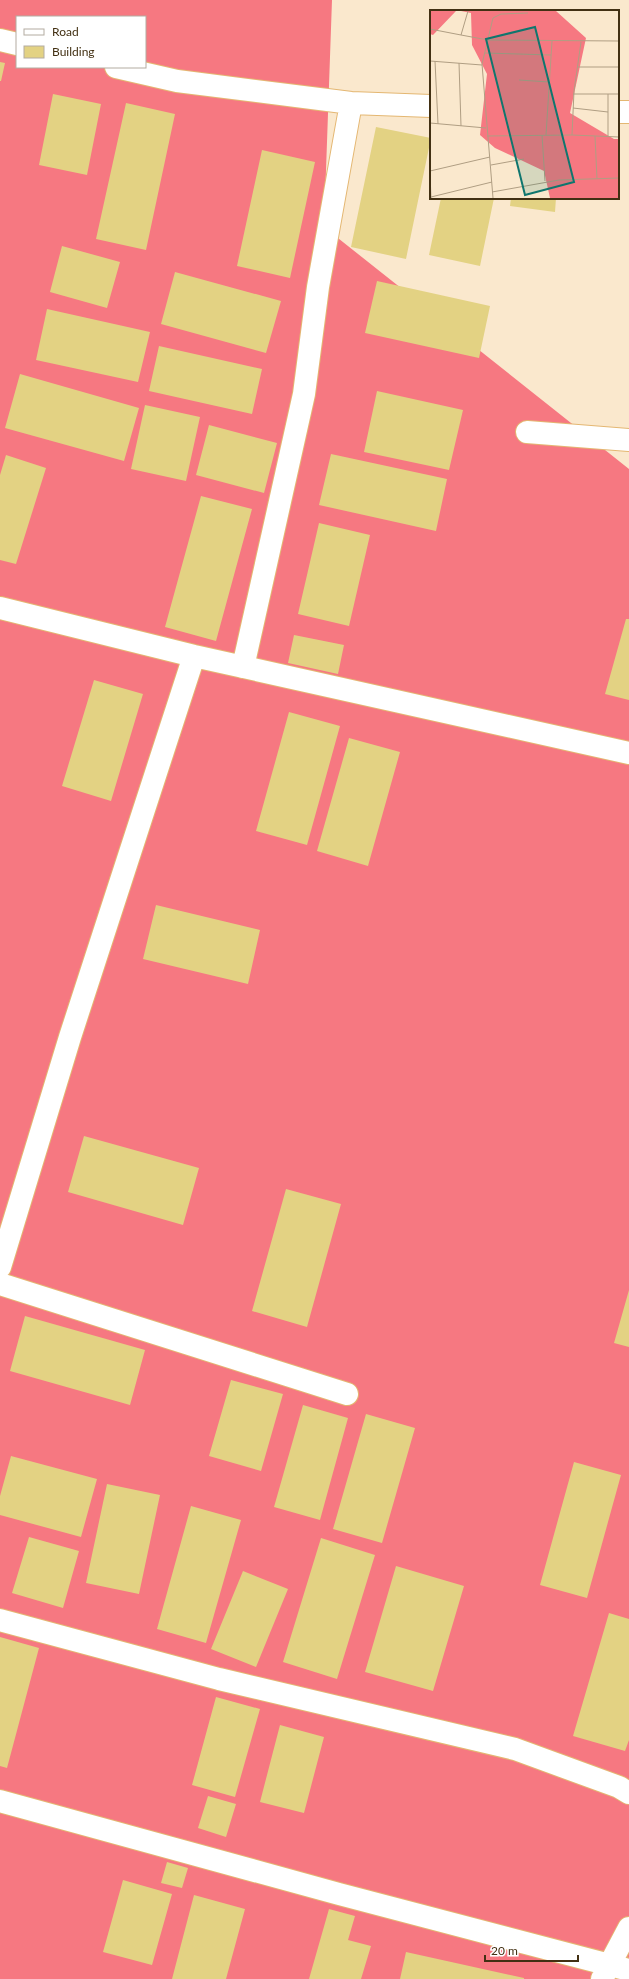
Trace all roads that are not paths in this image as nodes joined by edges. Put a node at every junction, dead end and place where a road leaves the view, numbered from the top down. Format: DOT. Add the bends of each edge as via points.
graph roads {
  1 [pos="0,40"];
  2 [pos="16,44"];
  3 [pos="120,68"];
  4 [pos="351,103"];
  5 [pos="430,106"];
  6 [pos="527,432"];
  7 [pos="629,440"];
  8 [pos="0,608"];
  9 [pos="194,656"];
  10 [pos="243,667"];
  11 [pos="629,753"];
  12 [pos="0,1267"];
  13 [pos="0,1284"];
  14 [pos="347,1394"];
  15 [pos="0,1620"];
  16 [pos="629,1793"];
  17 [pos="0,1801"];
  18 [pos="629,1928"];
  19 [pos="613,1971"];
  1 -- 2 [label="street"];
  3 -- 4 [label="street" via="178,81"];
  4 -- 5 [label="street"];
  4 -- 10 [label="street" via="318,287 304,394"];
  6 -- 7 [label="street"];
  8 -- 9 [label="street"];
  9 -- 10 [label="street"];
  9 -- 12 [label="street" via="70,1037"];
  10 -- 11 [label="street"];
  13 -- 14 [label="street"];
  15 -- 16 [label="street" via="219,1679 515,1750 619,1787"];
  17 -- 19 [label="street"];
  18 -- 19 [label="street"];
}
